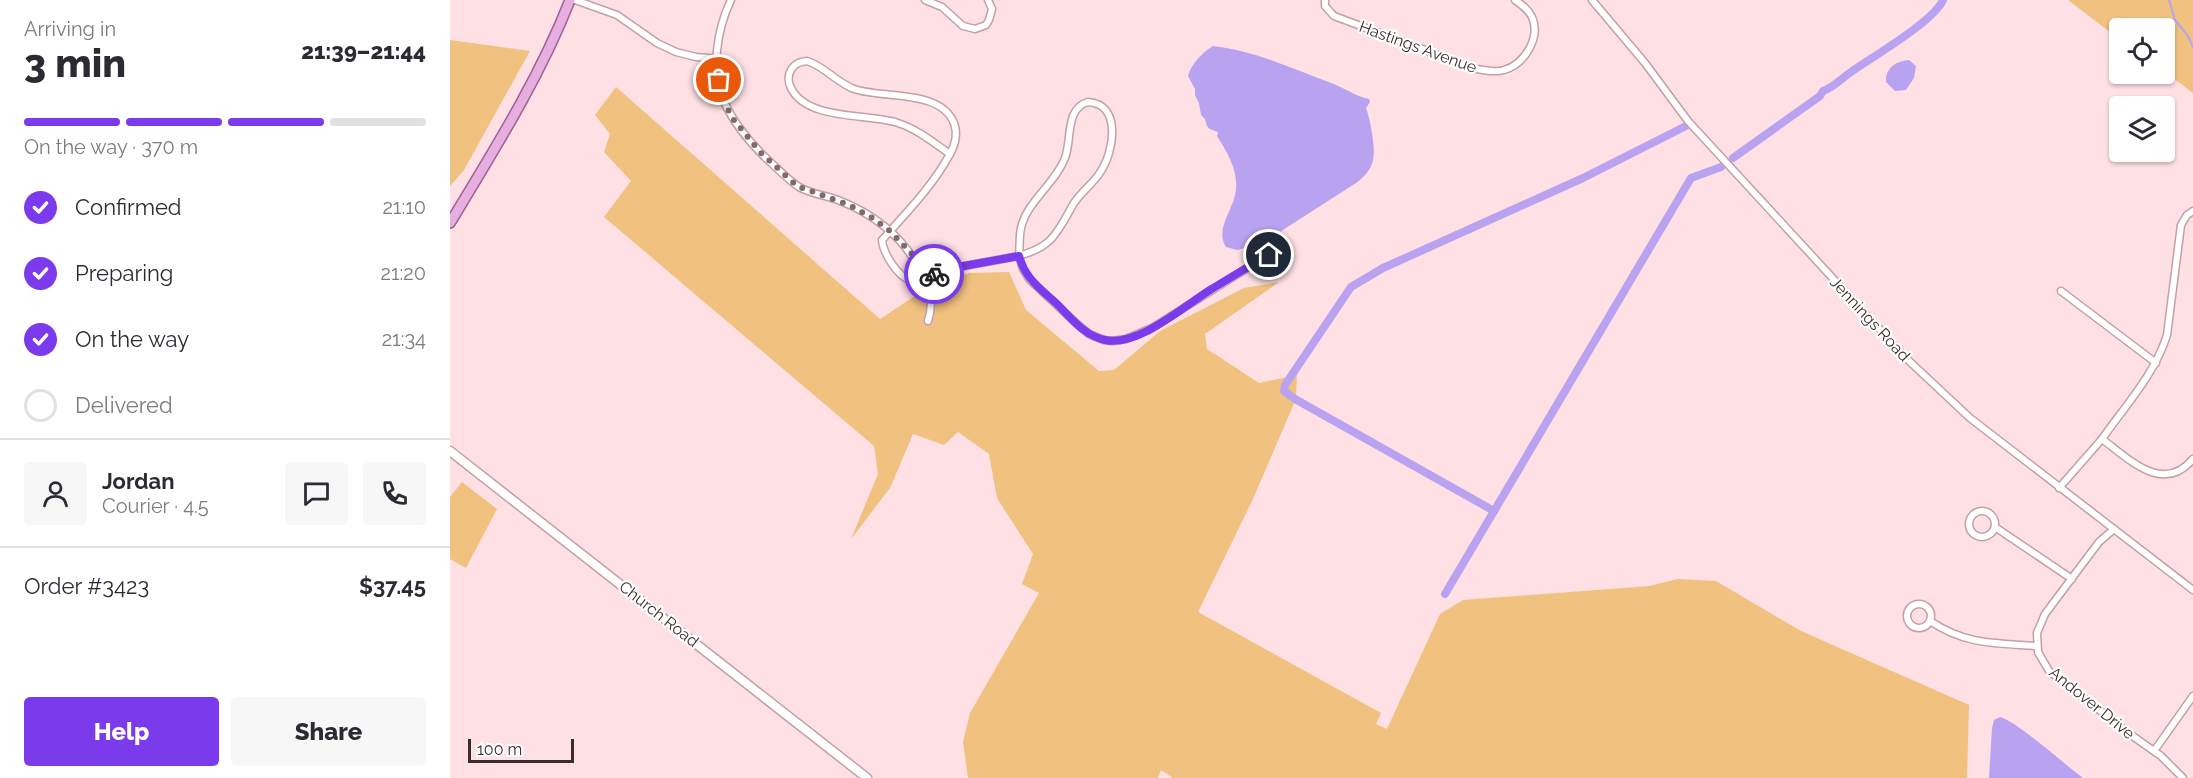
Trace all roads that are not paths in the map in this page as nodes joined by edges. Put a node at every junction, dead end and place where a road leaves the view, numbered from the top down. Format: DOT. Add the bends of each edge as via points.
graph roads {
  1 [pos="573,0"];
  2 [pos="925,0"];
  3 [pos="988,0"];
  4 [pos="1325,0"];
  5 [pos="1515,0"];
  6 [pos="1592,0"];
  7 [pos="728,1"];
  8 [pos="718,59"];
  9 [pos="950,154"];
  10 [pos="2193,211"];
  11 [pos="450,223"];
  12 [pos="890,231"];
  13 [pos="1284,245"];
  14 [pos="1019,256"];
  15 [pos="924,278"];
  16 [pos="2061,291"];
  17 [pos="928,321"];
  18 [pos="2156,363"];
  19 [pos="2102,439"];
  20 [pos="450,451"];
  21 [pos="2193,459"];
  22 [pos="2059,488"];
  23 [pos="1995,527"];
  24 [pos="2115,529"];
  25 [pos="2072,579"];
  26 [pos="2193,590"];
  27 [pos="1930,621"];
  28 [pos="2037,646"];
  29 [pos="2193,696"];
  30 [pos="2154,751"];
  31 [pos="867,778"];
  32 [pos="2183,778"];
  1 -- 8 [label="street" via="617,15 676,52"];
  1 -- 11 [label="main road" via="530,87"];
  2 -- 3 [label="street" via="942,7 963,26 975,29 989,20 992,9"];
  4 -- 5 [label="street, Hastings Avenue" via="1334,16 1476,69 1493,71 1514,66 1527,53 1534,38 1532,17"];
  6 -- 22 [label="street, Jennings Road" via="1688,121 1890,342 1964,413"];
  7 -- 8 [label="street"];
  8 -- 12 [label="street" via="723,101 760,152 797,186 849,205"];
  9 -- 9 [label="street" via="956,128 938,104 854,89 807,61 791,69 790,86 808,104 829,112 897,122"];
  9 -- 12 [label="street"];
  10 -- 18 [label="street" via="2181,225 2167,335"];
  12 -- 15 [label="street" via="912,254"];
  12 -- 15 [label="street" via="882,244 898,271 906,280"];
  13 -- 14 [label="street" via="1152,328 1112,341 1089,334 1076,324 1030,280"];
  14 -- 14 [label="street" via="1022,224 1065,159 1075,110 1083,103 1094,102 1105,109 1111,122 1111,146 1102,170 1052,238"];
  14 -- 15 [label="street" via="958,267"];
  15 -- 17 [label="street" via="932,299"];
  16 -- 18 [label="street"];
  18 -- 19 [label="street"];
  19 -- 21 [label="street" via="2142,469 2156,474 2178,472"];
  19 -- 22 [label="street"];
  20 -- 31 [label="main road, Church Road"];
  22 -- 24 [label="street, Jennings Road"];
  23 -- 23 [label="street" via="1992,515 1984,512 1977,513 1970,522 1971,531 1982,537"];
  23 -- 25 [label="street"];
  24 -- 25 [label="street" via="2099,542"];
  24 -- 26 [label="street, Jennings Road"];
  25 -- 28 [label="street" via="2042,620"];
  27 -- 28 [label="street" via="1968,640"];
  28 -- 30 [label="street, Andover Drive" via="2049,671"];
  29 -- 30 [label="street"];
  30 -- 32 [label="street, Andover Drive"];
}
